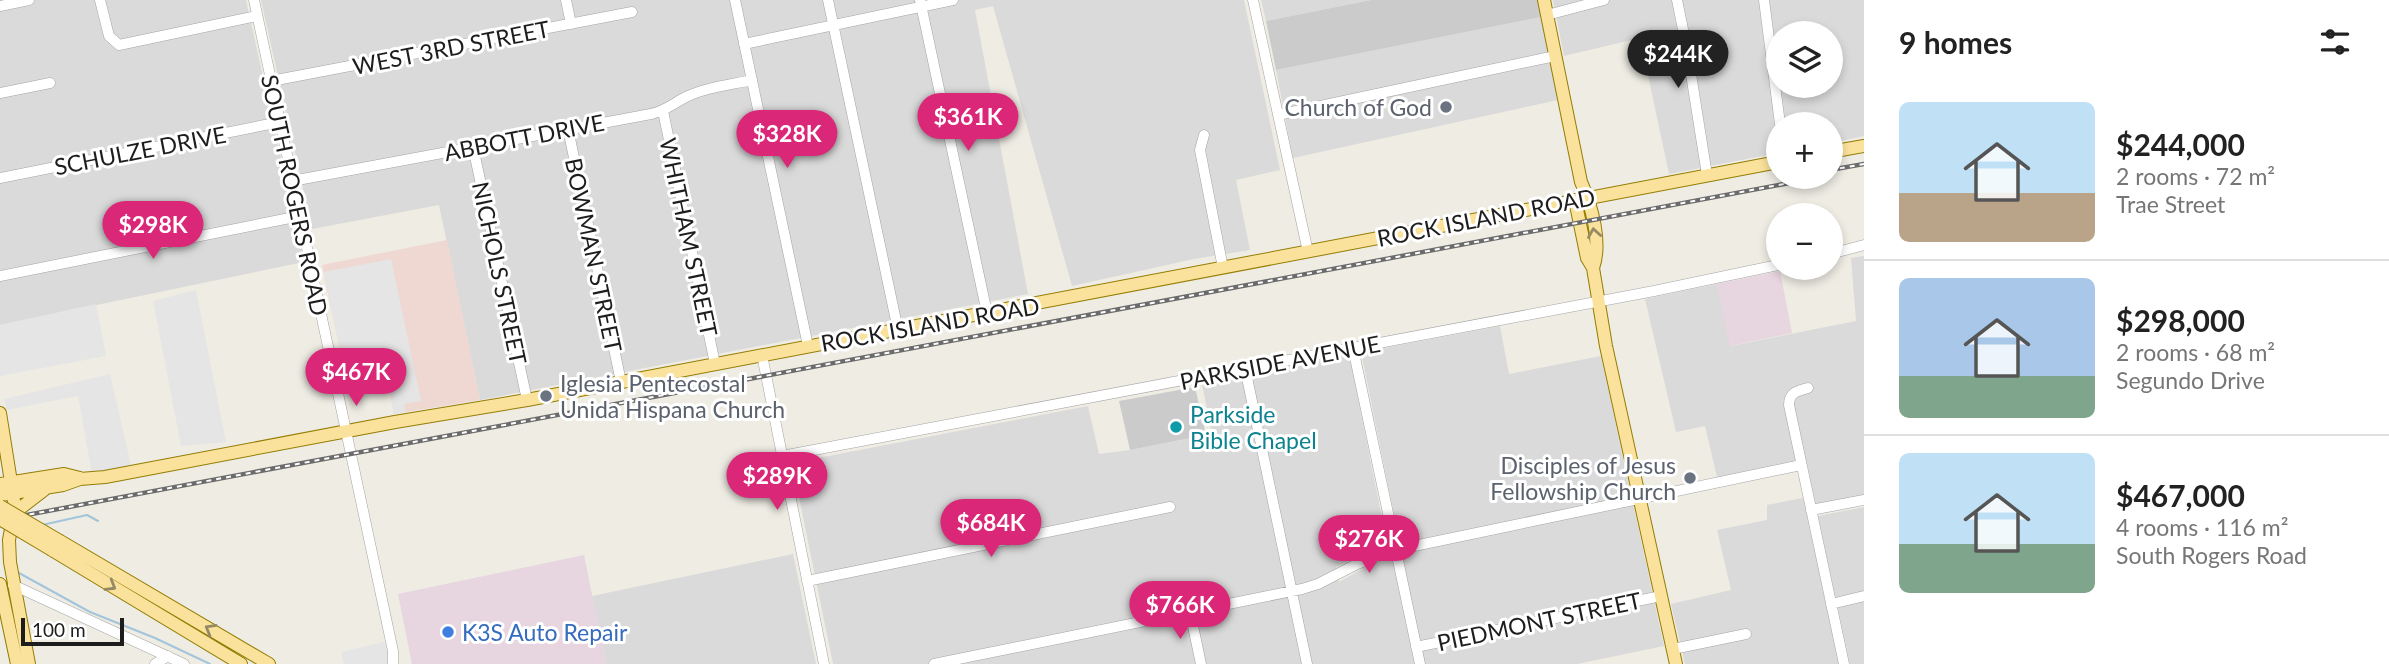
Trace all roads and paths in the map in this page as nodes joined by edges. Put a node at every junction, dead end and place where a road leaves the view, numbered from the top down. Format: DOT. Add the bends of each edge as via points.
graph roads {
  1 [pos="29,0"];
  2 [pos="100,0"];
  3 [pos="254,0"];
  4 [pos="566,0"];
  5 [pos="735,0"];
  6 [pos="828,0"];
  7 [pos="953,0"];
  8 [pos="1253,0"];
  9 [pos="1544,0"];
  10 [pos="1604,0"];
  11 [pos="1677,0"];
  12 [pos="1764,0"];
  13 [pos="921,3"];
  14 [pos="0,6"];
  15 [pos="632,12"];
  16 [pos="1547,15"];
  17 [pos="257,16"];
  18 [pos="570,24"];
  19 [pos="833,25"];
  20 [pos="744,44"];
  21 [pos="1555,56"];
  22 [pos="752,80"];
  23 [pos="271,81"];
  24 [pos="50,83"];
  25 [pos="0,93"];
  26 [pos="663,111"];
  27 [pos="1778,112"];
  28 [pos="1278,115"];
  29 [pos="280,122"];
  30 [pos="568,129"];
  31 [pos="1204,135"];
  32 [pos="1864,146"];
  33 [pos="473,147"];
  34 [pos="1843,150"];
  35 [pos="1766,164"];
  36 [pos="1707,175"];
  37 [pos="0,178"];
  38 [pos="292,181"];
  39 [pos="1581,182"];
  40 [pos="1588,197"];
  41 [pos="1575,200"];
  42 [pos="300,216"];
  43 [pos="1864,245"];
  44 [pos="1843,251"];
  45 [pos="1308,252"];
  46 [pos="1766,267"];
  47 [pos="1223,268"];
  48 [pos="1593,268"];
  49 [pos="0,276"];
  50 [pos="1598,302"];
  51 [pos="986,313"];
  52 [pos="898,330"];
  53 [pos="808,346"];
  54 [pos="1353,348"];
  55 [pos="762,355"];
  56 [pos="715,364"];
  57 [pos="1245,368"];
  58 [pos="621,382"];
  59 [pos="1808,388"];
  60 [pos="527,400"];
  61 [pos="0,413"];
  62 [pos="346,432"];
  63 [pos="782,456"];
  64 [pos="1801,465"];
  65 [pos="80,479"];
  66 [pos="47,488"];
  67 [pos="4,489"];
  68 [pos="1641,499"];
  69 [pos="1864,500"];
  70 [pos="0,507"];
  71 [pos="1170,507"];
  72 [pos="1811,510"];
  73 [pos="14,513"];
  74 [pos="0,519"];
  75 [pos="56,546"];
  76 [pos="1395,550"];
  77 [pos="807,581"];
  78 [pos="5,588"];
  79 [pos="1292,591"];
  80 [pos="1661,596"];
  81 [pos="1864,596"];
  82 [pos="1831,604"];
  83 [pos="1189,612"];
  84 [pos="1745,634"];
  85 [pos="1416,646"];
  86 [pos="1673,649"];
  87 [pos="393,651"];
  88 [pos="169,656"];
  89 [pos="17,664"];
  90 [pos="29,664"];
  91 [pos="155,664"];
  92 [pos="184,664"];
  93 [pos="240,664"];
  94 [pos="269,664"];
  95 [pos="393,664"];
  96 [pos="400,664"];
  97 [pos="824,664"];
  98 [pos="934,664"];
  99 [pos="1201,664"];
  100 [pos="1307,664"];
  101 [pos="1420,664"];
  102 [pos="1676,664"];
  103 [pos="1844,664"];
  1 -- 14 [label="street"];
  2 -- 17 [label="street" via="109,36 119,45"];
  3 -- 17 [label="street, SOUTH ROGERS ROAD"];
  4 -- 18 [label="street"];
  5 -- 20 [label="street"];
  6 -- 19 [label="street"];
  7 -- 13 [label="street"];
  8 -- 28 [label="street"];
  9 -- 16 [label="main road"];
  10 -- 16 [label="street"];
  11 -- 36 [label="street"];
  12 -- 27 [label="street"];
  13 -- 19 [label="street"];
  13 -- 51 [label="street"];
  15 -- 18 [label="street, WEST 3RD STREET"];
  16 -- 21 [label="main road"];
  17 -- 23 [label="street, SOUTH ROGERS ROAD"];
  18 -- 23 [label="street, WEST 3RD STREET"];
  19 -- 20 [label="street"];
  19 -- 52 [label="street"];
  20 -- 22 [label="street"];
  21 -- 28 [label="street"];
  21 -- 39 [label="main road"];
  22 -- 26 [label="street, ABBOTT DRIVE" via="706,89"];
  22 -- 53 [label="street"];
  23 -- 29 [label="street, SOUTH ROGERS ROAD"];
  24 -- 25 [label="street"];
  26 -- 30 [label="street, ABBOTT DRIVE"];
  26 -- 56 [label="street, WHITHAM STREET"];
  28 -- 45 [label="street"];
  29 -- 37 [label="street, SCHULZE DRIVE"];
  29 -- 38 [label="street, SOUTH ROGERS ROAD"];
  30 -- 33 [label="street, ABBOTT DRIVE"];
  30 -- 58 [label="street, BOWMAN STREET"];
  31 -- 47 [label="street" via="1200,150"];
  32 -- 34 [label="main road"];
  33 -- 38 [label="street, ABBOTT DRIVE"];
  33 -- 60 [label="street, NICHOLS STREET"];
  35 -- 36 [label="main road, ROCK ISLAND ROAD"];
  36 -- 40 [label="main road, ROCK ISLAND ROAD"];
  38 -- 42 [label="street, SOUTH ROGERS ROAD"];
  39 -- 40 [label="main road"];
  39 -- 41 [label="main road"];
  40 -- 41 [label="main road, ROCK ISLAND ROAD"];
  48 -- 40 [label="main road, one-way" via="1598,256"];
  41 -- 45 [label="main road, ROCK ISLAND ROAD"];
  41 -- 48 [label="main road"];
  42 -- 49 [label="street"];
  42 -- 62 [label="street, SOUTH ROGERS ROAD"];
  43 -- 44 [label="street"];
  45 -- 47 [label="main road, ROCK ISLAND ROAD"];
  46 -- 50 [label="street, PARKSIDE AVENUE"];
  47 -- 51 [label="main road, ROCK ISLAND ROAD"];
  48 -- 50 [label="main road"];
  50 -- 54 [label="street, PARKSIDE AVENUE"];
  50 -- 68 [label="main road"];
  51 -- 52 [label="main road, ROCK ISLAND ROAD"];
  52 -- 53 [label="main road, ROCK ISLAND ROAD"];
  53 -- 55 [label="main road, ROCK ISLAND ROAD"];
  54 -- 57 [label="street, PARKSIDE AVENUE"];
  54 -- 76 [label="street"];
  55 -- 56 [label="main road, ROCK ISLAND ROAD"];
  55 -- 63 [label="street"];
  56 -- 58 [label="main road, ROCK ISLAND ROAD"];
  57 -- 63 [label="street, PARKSIDE AVENUE"];
  57 -- 79 [label="street"];
  58 -- 60 [label="main road, ROCK ISLAND ROAD"];
  59 -- 64 [label="street" via="1794,392 1789,399"];
  60 -- 62 [label="main road, ROCK ISLAND ROAD"];
  61 -- 67 [label="main road"];
  62 -- 65 [label="main road, ROCK ISLAND ROAD"];
  62 -- 87 [label="street, SOUTH ROGERS ROAD"];
  63 -- 77 [label="street"];
  64 -- 68 [label="street"];
  64 -- 72 [label="street"];
  65 -- 66 [label="main road, ROCK ISLAND ROAD"];
  65 -- 67 [label="main road, ROCK ISLAND ROAD" via="64,474"];
  66 -- 67 [label="main road, ROCK ISLAND ROAD"];
  66 -- 73 [label="main road"];
  67 -- 70 [label="main road"];
  67 -- 73 [label="main road"];
  68 -- 76 [label="street"];
  68 -- 80 [label="main road"];
  69 -- 72 [label="street"];
  70 -- 75 [label="main road, bridge"];
  71 -- 77 [label="street"];
  72 -- 82 [label="street"];
  73 -- 78 [label="main road"];
  74 -- 75 [label="main road, bridge"];
  75 -- 93 [label="main road, one-way"];
  94 -- 75 [label="main road, one-way"];
  76 -- 79 [label="street"];
  76 -- 85 [label="street"];
  77 -- 97 [label="street"];
  78 -- 88 [label="street"];
  78 -- 89 [label="main road"];
  78 -- 90 [label="main road"];
  79 -- 83 [label="street"];
  79 -- 100 [label="street"];
  80 -- 85 [label="street, PIEDMONT STREET"];
  80 -- 86 [label="main road"];
  81 -- 82 [label="street"];
  82 -- 103 [label="street"];
  83 -- 98 [label="street"];
  83 -- 99 [label="street"];
  84 -- 86 [label="street"];
  85 -- 101 [label="street"];
  86 -- 102 [label="main road"];
  87 -- 95 [label="street"];
  87 -- 96 [label="street"];
  88 -- 91 [label="street"];
  88 -- 92 [label="street"];
}
